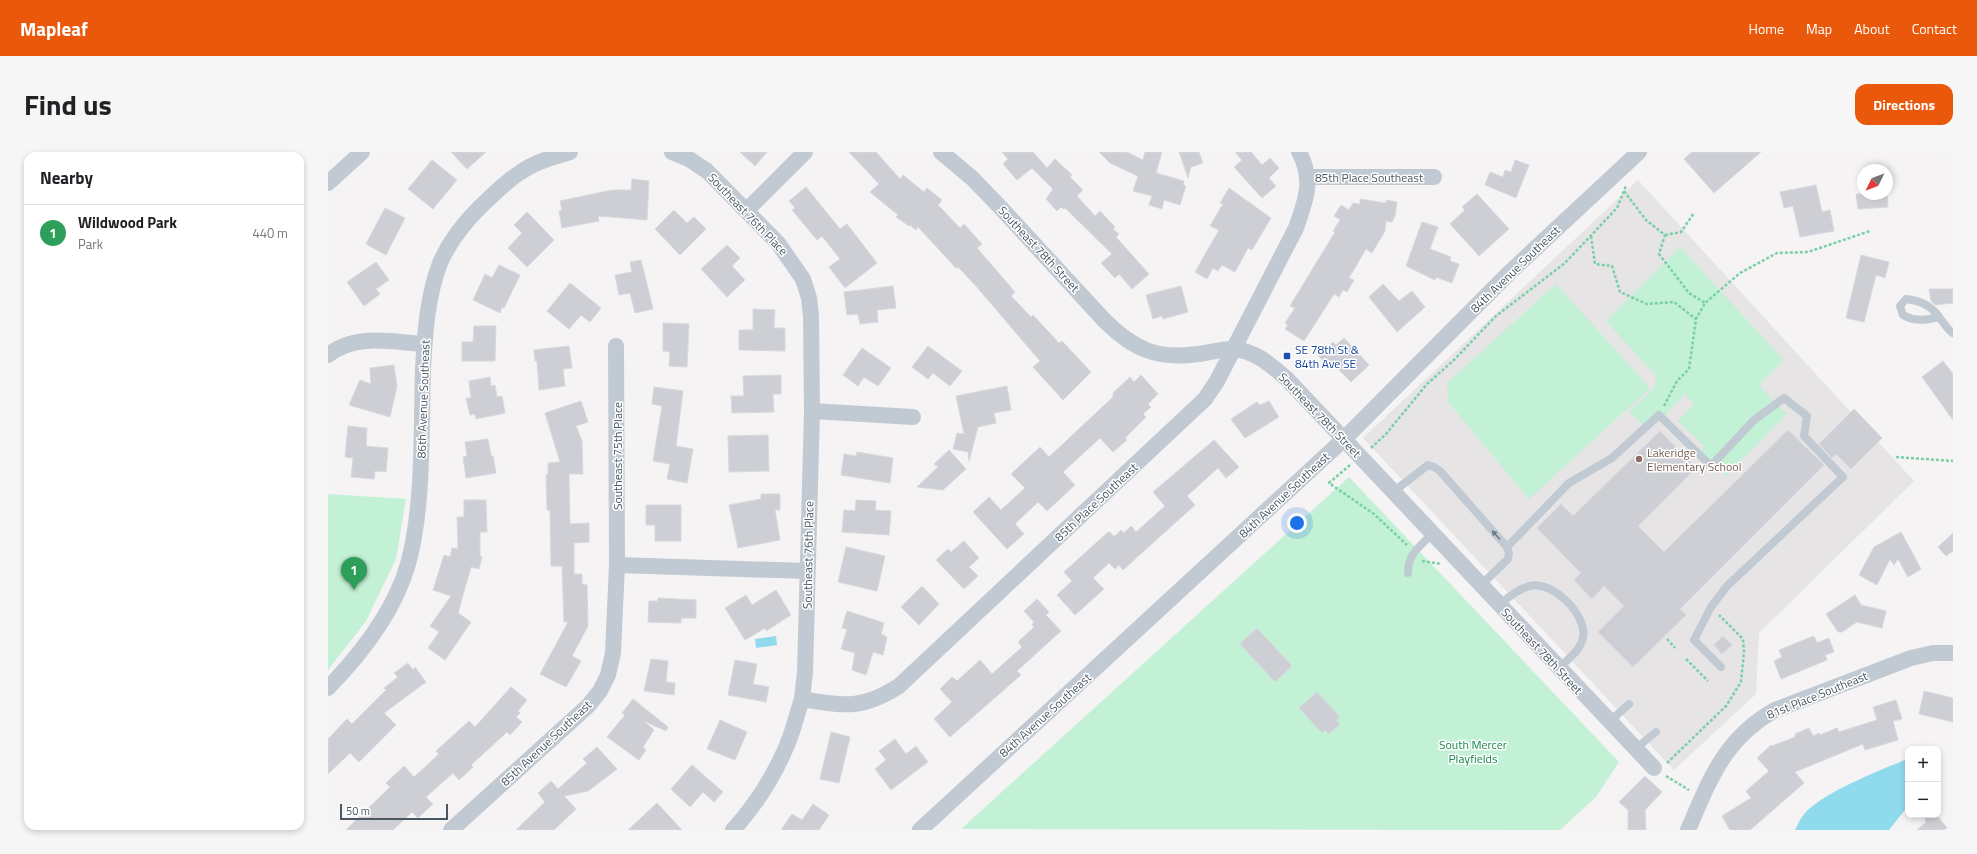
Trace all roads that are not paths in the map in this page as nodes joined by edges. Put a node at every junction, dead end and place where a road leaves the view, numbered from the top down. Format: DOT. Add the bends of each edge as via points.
graph roads {
  1 [pos="362,152"];
  2 [pos="570,152"];
  3 [pos="672,152"];
  4 [pos="805,152"];
  5 [pos="941,152"];
  6 [pos="1299,152"];
  7 [pos="1634,156"];
  8 [pos="1308,177"];
  9 [pos="1434,177"];
  10 [pos="328,183"];
  11 [pos="747,210"];
  12 [pos="1939,316"];
  13 [pos="1952,332"];
  14 [pos="424,344"];
  15 [pos="616,346"];
  16 [pos="1234,349"];
  17 [pos="328,355"];
  18 [pos="812,411"];
  19 [pos="913,417"];
  20 [pos="1343,440"];
  21 [pos="1393,492"];
  22 [pos="1432,534"];
  23 [pos="1508,547"];
  24 [pos="617,565"];
  25 [pos="807,571"];
  26 [pos="1408,573"];
  27 [pos="1481,585"];
  28 [pos="1499,604"];
  29 [pos="1953,653"];
  30 [pos="1721,667"];
  31 [pos="1558,669"];
  32 [pos="328,688"];
  33 [pos="802,699"];
  34 [pos="1629,704"];
  35 [pos="1609,722"];
  36 [pos="1656,732"];
  37 [pos="1635,749"];
  38 [pos="1654,768"];
  39 [pos="451,830"];
  40 [pos="733,830"];
  41 [pos="920,830"];
  42 [pos="1688,830"];
  1 -- 10 [label="street"];
  2 -- 14 [label="street, 86th Avenue Southeast" via="521,172 466,222 440,263 433,287"];
  3 -- 11 [label="street, Southeast 76th Place" via="707,171"];
  4 -- 11 [label="street"];
  5 -- 16 [label="street, Southeast 78th Street" via="991,197 1104,320 1132,345 1162,356 1181,357"];
  6 -- 8 [label="street"];
  7 -- 20 [label="street, 84th Avenue Southeast" via="1509,273"];
  8 -- 9 [label="street, 85th Place Southeast"];
  8 -- 16 [label="street, 85th Place Southeast" via="1307,194 1296,228"];
  11 -- 18 [label="street, Southeast 76th Place" via="791,260 803,279 809,298"];
  12 -- 13 [label="lane"];
  14 -- 17 [label="street" via="368,340 348,344"];
  14 -- 32 [label="street, 86th Avenue Southeast" via="420,476 408,565 376,630 350,665"];
  15 -- 24 [label="street, Southeast 75th Place"];
  16 -- 20 [label="street, Southeast 78th Street" via="1256,356 1272,366"];
  16 -- 33 [label="street, 85th Place Southeast" via="1205,399 899,686 884,696 856,705 835,705"];
  18 -- 19 [label="street"];
  18 -- 25 [label="street, Southeast 76th Place"];
  20 -- 21 [label="street, Southeast 78th Street"];
  20 -- 41 [label="street, 84th Avenue Southeast"];
  21 -- 22 [label="street, Southeast 78th Street"];
  23 -- 21 [label="lane, one-way" via="1434,467 1428,465"];
  22 -- 26 [label="lane" via="1412,554 1407,565"];
  22 -- 27 [label="street, Southeast 78th Street"];
  23 -- 27 [label="lane" via="1508,559"];
  23 -- 30 [label="lane" via="1569,482 1612,458 1659,415 1711,466 1754,420 1784,398 1807,416 1804,436 1843,477 1727,586 1711,607 1694,640"];
  24 -- 25 [label="street"];
  24 -- 39 [label="street, 85th Avenue Southeast" via="614,653 600,692 588,706"];
  25 -- 33 [label="street, Southeast 76th Place"];
  27 -- 28 [label="street, Southeast 78th Street"];
  28 -- 31 [label="street, Southeast 78th Street"];
  28 -- 31 [label="lane" via="1532,585 1545,587 1570,605 1580,617 1583,637 1579,648"];
  29 -- 42 [label="street, 81st Place Southeast" via="1933,653 1911,658 1775,710 1759,719 1744,731 1717,765"];
  31 -- 35 [label="street, Southeast 78th Street"];
  33 -- 40 [label="street" via="785,751 767,785"];
  34 -- 35 [label="lane"];
  35 -- 37 [label="street, Southeast 78th Street"];
  36 -- 37 [label="lane"];
  37 -- 38 [label="street, Southeast 78th Street"];
}
